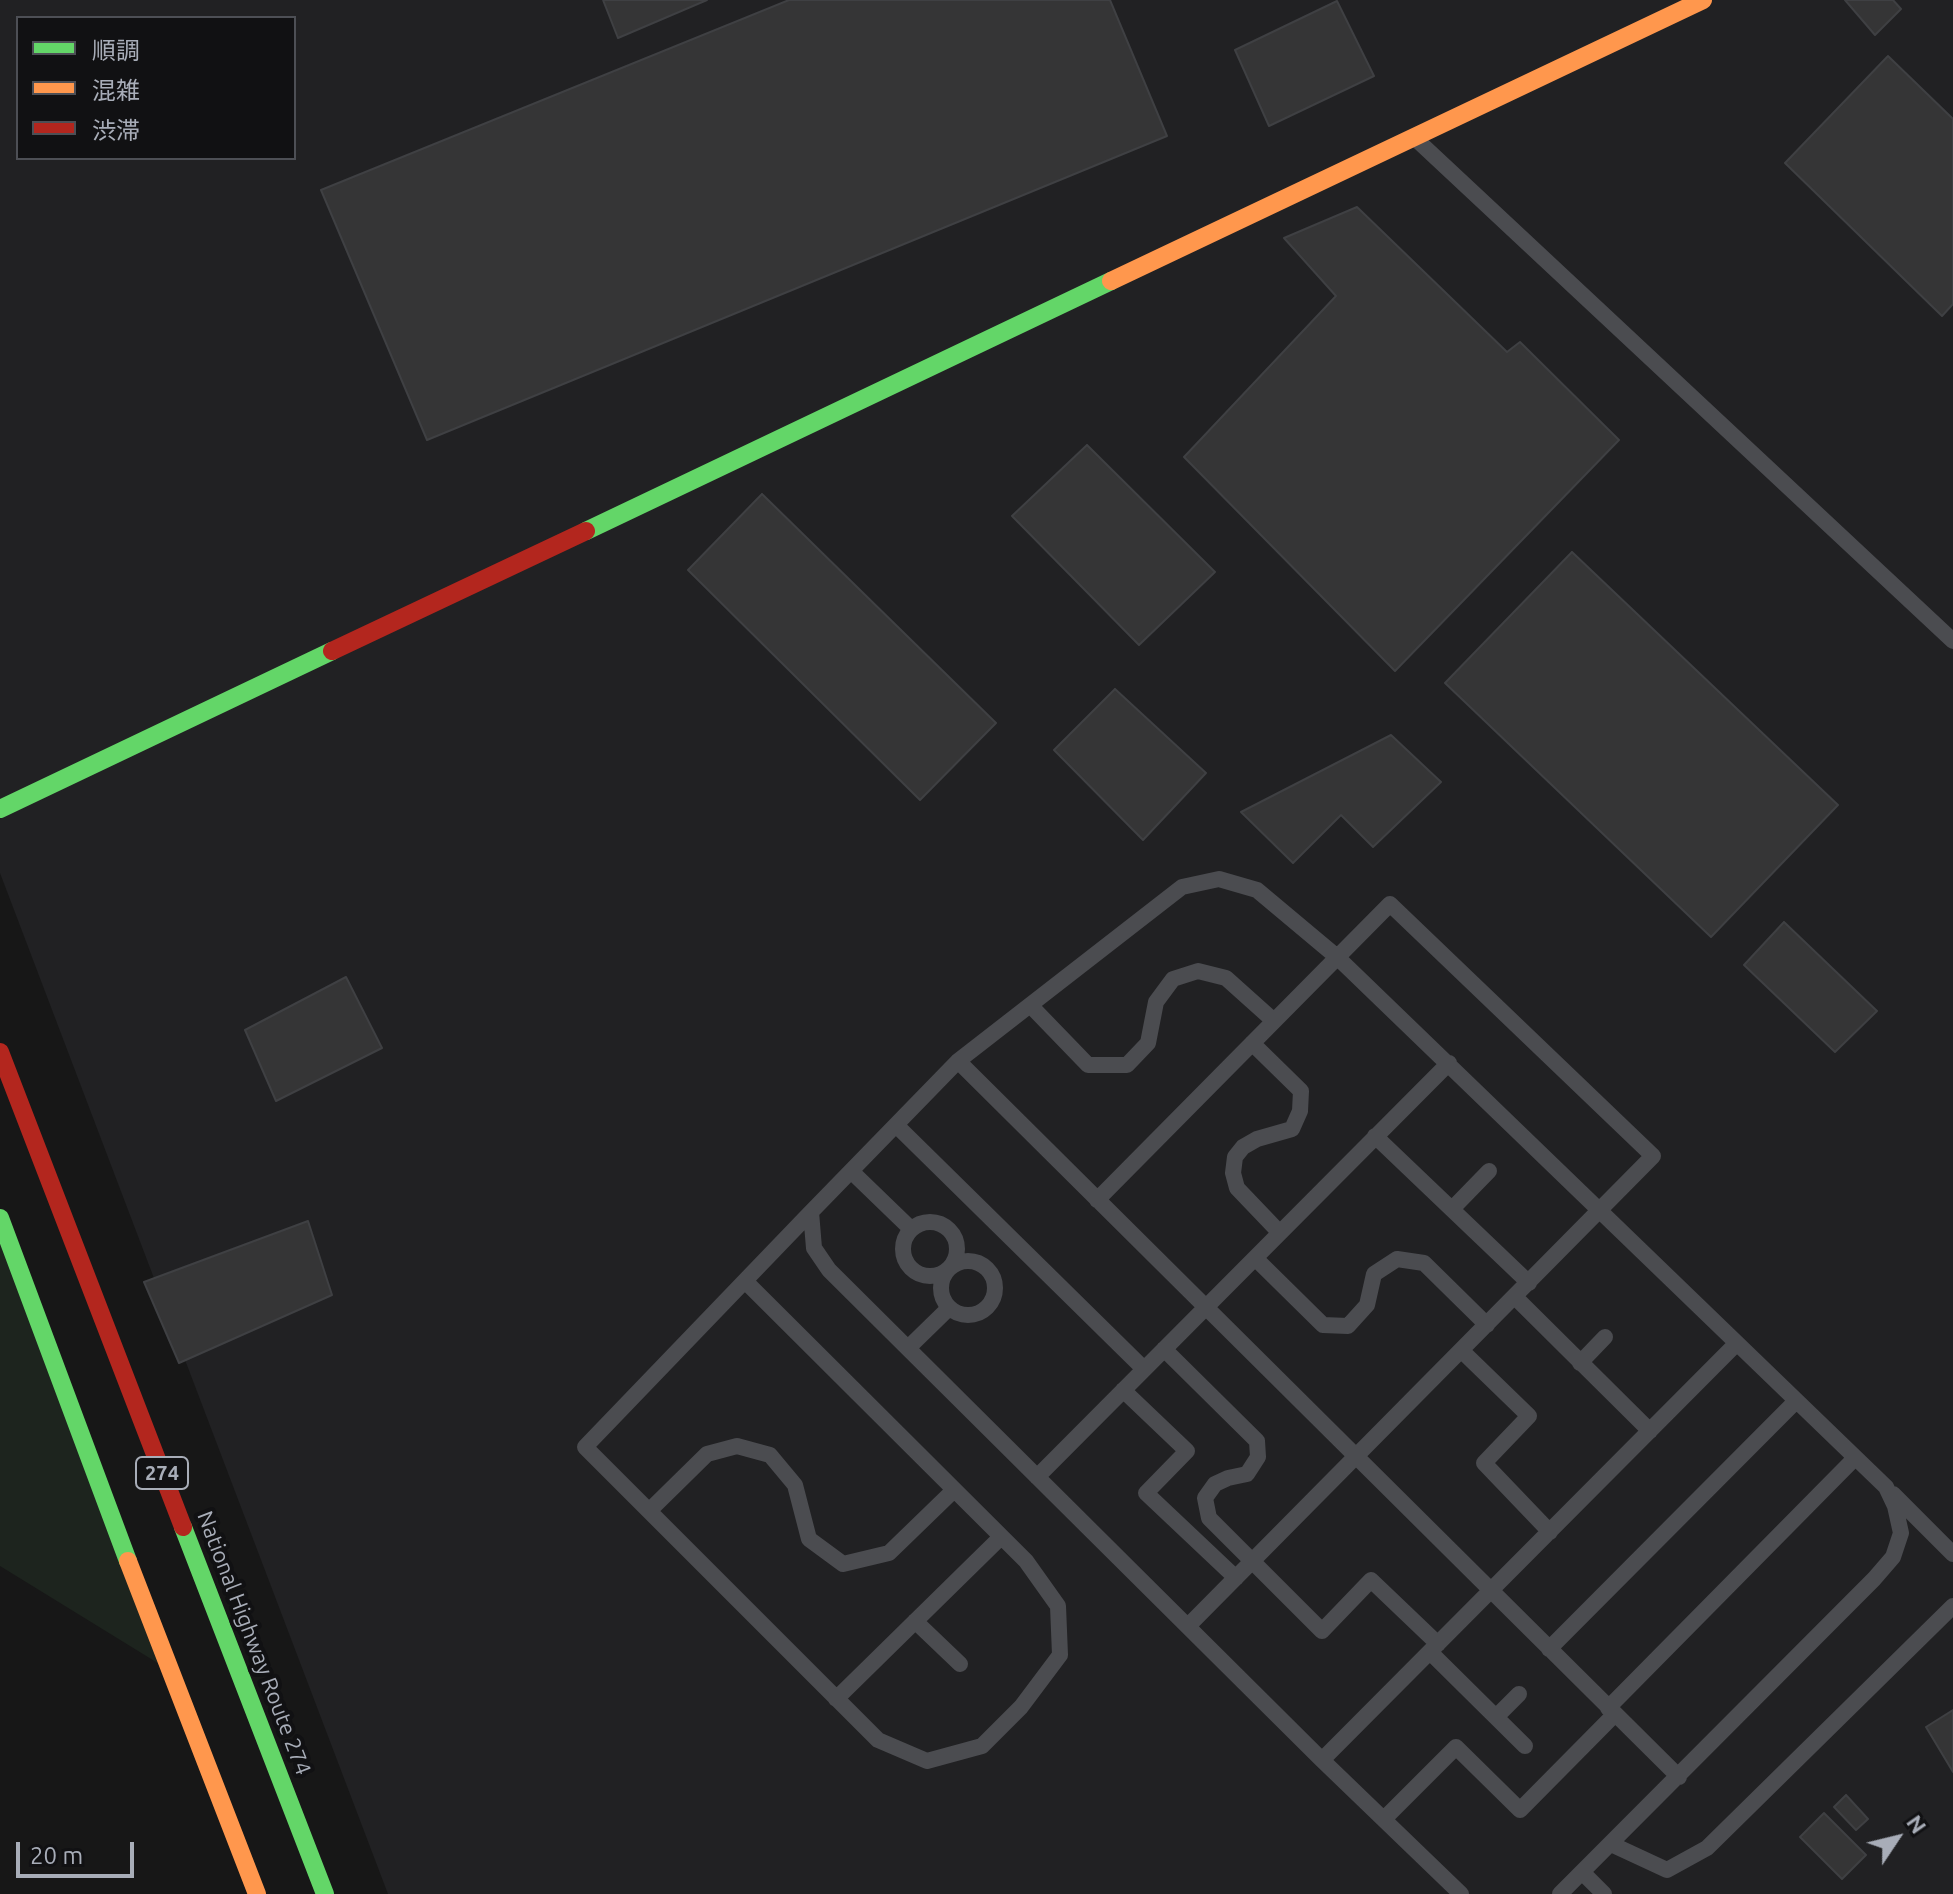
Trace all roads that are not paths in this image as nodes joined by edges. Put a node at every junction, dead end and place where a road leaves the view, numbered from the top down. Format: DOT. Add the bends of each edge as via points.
graph roads {
  1 [pos="1703,0"];
  2 [pos="1413,137"];
  3 [pos="1953,641"];
  4 [pos="0,809"];
  5 [pos="1337,957"];
  6 [pos="1030,1005"];
  7 [pos="1274,1021"];
  8 [pos="1252,1043"];
  9 [pos="0,1052"];
  10 [pos="958,1061"];
  11 [pos="1449,1063"];
  12 [pos="896,1125"];
  13 [pos="1375,1136"];
  14 [pos="851,1171"];
  15 [pos="1489,1171"];
  16 [pos="1097,1200"];
  17 [pos="1452,1209"];
  18 [pos="1600,1210"];
  19 [pos="811,1212"];
  20 [pos="0,1218"];
  21 [pos="911,1229"];
  22 [pos="1280,1233"];
  23 [pos="1255,1258"];
  24 [pos="949,1268"];
  25 [pos="746,1282"];
  26 [pos="1529,1283"];
  27 [pos="1515,1297"];
  28 [pos="949,1308"];
  29 [pos="1205,1308"];
  30 [pos="1487,1325"];
  31 [pos="1605,1337"];
  32 [pos="1736,1344"];
  33 [pos="908,1348"];
  34 [pos="1164,1349"];
  35 [pos="1462,1351"];
  36 [pos="1580,1363"];
  37 [pos="1144,1369"];
  38 [pos="1123,1390"];
  39 [pos="1796,1401"];
  40 [pos="1650,1431"];
  41 [pos="1357,1458"];
  42 [pos="1855,1458"];
  43 [pos="1037,1477"];
  44 [pos="1886,1487"];
  45 [pos="954,1490"];
  46 [pos="649,1511"];
  47 [pos="1550,1532"];
  48 [pos="1001,1537"];
  49 [pos="1953,1554"];
  50 [pos="1252,1563"];
  51 [pos="1236,1578"];
  52 [pos="1491,1591"];
  53 [pos="1953,1606"];
  54 [pos="915,1621"];
  55 [pos="1189,1625"];
  56 [pos="1434,1648"];
  57 [pos="1549,1649"];
  58 [pos="960,1664"];
  59 [pos="1519,1694"];
  60 [pos="836,1699"];
  61 [pos="1612,1711"];
  62 [pos="1496,1717"];
  63 [pos="1525,1746"];
  64 [pos="1322,1760"];
  65 [pos="1679,1777"];
  66 [pos="1384,1819"];
  67 [pos="1611,1844"];
  68 [pos="1582,1872"];
  69 [pos="257,1894"];
  70 [pos="325,1894"];
  71 [pos="1461,1894"];
  72 [pos="1560,1894"];
  73 [pos="1604,1894"];
  1 -- 2 [label="main road"];
  2 -- 3 [label="lane"];
  2 -- 4 [label="main road"];
  5 -- 6 [label="lane" via="1257,890 1219,879 1182,887"];
  5 -- 7 [label="lane"];
  5 -- 11 [label="lane"];
  5 -- 18 [label="lane" via="1390,904 1642,1145 1653,1156"];
  6 -- 7 [label="lane" via="1088,1065 1127,1065 1148,1043 1156,1002 1173,979 1198,971 1226,978"];
  6 -- 10 [label="lane"];
  7 -- 8 [label="lane"];
  8 -- 16 [label="lane"];
  8 -- 22 [label="lane" via="1301,1091 1292,1129 1257,1139 1235,1157 1237,1188"];
  9 -- 70 [label="main road, National Highway Route 274 / 274"];
  10 -- 12 [label="lane"];
  10 -- 16 [label="lane"];
  11 -- 13 [label="lane"];
  11 -- 18 [label="lane"];
  12 -- 14 [label="lane"];
  12 -- 37 [label="lane"];
  13 -- 17 [label="lane"];
  13 -- 22 [label="lane"];
  14 -- 19 [label="lane"];
  14 -- 21 [label="lane"];
  15 -- 17 [label="lane"];
  16 -- 29 [label="lane"];
  17 -- 26 [label="lane"];
  18 -- 26 [label="lane"];
  18 -- 32 [label="lane"];
  19 -- 25 [label="lane"];
  19 -- 33 [label="lane" via="814,1248 829,1270"];
  20 -- 69 [label="main road, 274"];
  21 -- 24 [label="lane" via="928,1221 946,1226 957,1242"];
  21 -- 24 [label="lane" via="902,1252 910,1268 934,1276"];
  22 -- 23 [label="lane"];
  23 -- 29 [label="lane"];
  23 -- 30 [label="lane" via="1323,1325 1348,1326 1367,1305 1374,1274 1397,1259 1424,1263"];
  24 -- 28 [label="lane" via="941,1283"];
  24 -- 28 [label="lane" via="975,1261 990,1272 996,1290 982,1312 965,1315"];
  25 -- 45 [label="lane"];
  25 -- 46 [label="lane" via="585,1447"];
  26 -- 27 [label="lane"];
  27 -- 30 [label="lane"];
  27 -- 36 [label="lane"];
  28 -- 33 [label="lane"];
  29 -- 34 [label="lane"];
  29 -- 41 [label="lane"];
  30 -- 35 [label="lane"];
  31 -- 36 [label="lane"];
  32 -- 39 [label="lane"];
  32 -- 40 [label="lane"];
  33 -- 43 [label="lane"];
  34 -- 37 [label="lane"];
  34 -- 50 [label="lane" via="1257,1441 1258,1457 1247,1474 1215,1484 1205,1498 1209,1518"];
  35 -- 41 [label="lane"];
  35 -- 47 [label="lane" via="1529,1416 1484,1463"];
  36 -- 40 [label="lane"];
  37 -- 38 [label="lane"];
  38 -- 43 [label="lane"];
  38 -- 51 [label="lane" via="1187,1451 1146,1493"];
  39 -- 42 [label="lane"];
  39 -- 57 [label="lane"];
  40 -- 47 [label="lane"];
  41 -- 50 [label="lane"];
  41 -- 52 [label="lane"];
  42 -- 44 [label="lane"];
  42 -- 61 [label="lane"];
  43 -- 55 [label="lane"];
  44 -- 49 [label="lane"];
  44 -- 65 [label="lane" via="1901,1533 1893,1557"];
  45 -- 46 [label="lane" via="889,1553 843,1564 809,1539 795,1485 770,1455 737,1446 707,1454"];
  45 -- 48 [label="lane"];
  46 -- 60 [label="lane"];
  47 -- 52 [label="lane"];
  48 -- 54 [label="lane"];
  48 -- 60 [label="lane" via="1058,1606 1060,1655 1021,1707 982,1746 927,1761 878,1740"];
  50 -- 51 [label="lane"];
  50 -- 56 [label="lane" via="1322,1631 1371,1580"];
  51 -- 55 [label="lane"];
  52 -- 56 [label="lane"];
  52 -- 57 [label="lane"];
  53 -- 67 [label="lane" via="1707,1848 1667,1870"];
  54 -- 58 [label="lane"];
  54 -- 60 [label="lane"];
  55 -- 64 [label="lane"];
  56 -- 62 [label="lane"];
  56 -- 64 [label="lane"];
  57 -- 61 [label="lane"];
  59 -- 62 [label="lane"];
  61 -- 65 [label="lane"];
  61 -- 66 [label="lane" via="1520,1810 1456,1747"];
  62 -- 63 [label="lane"];
  64 -- 66 [label="lane"];
  65 -- 67 [label="lane"];
  66 -- 71 [label="lane"];
  67 -- 68 [label="lane"];
  68 -- 72 [label="lane"];
  68 -- 73 [label="lane"];
}
